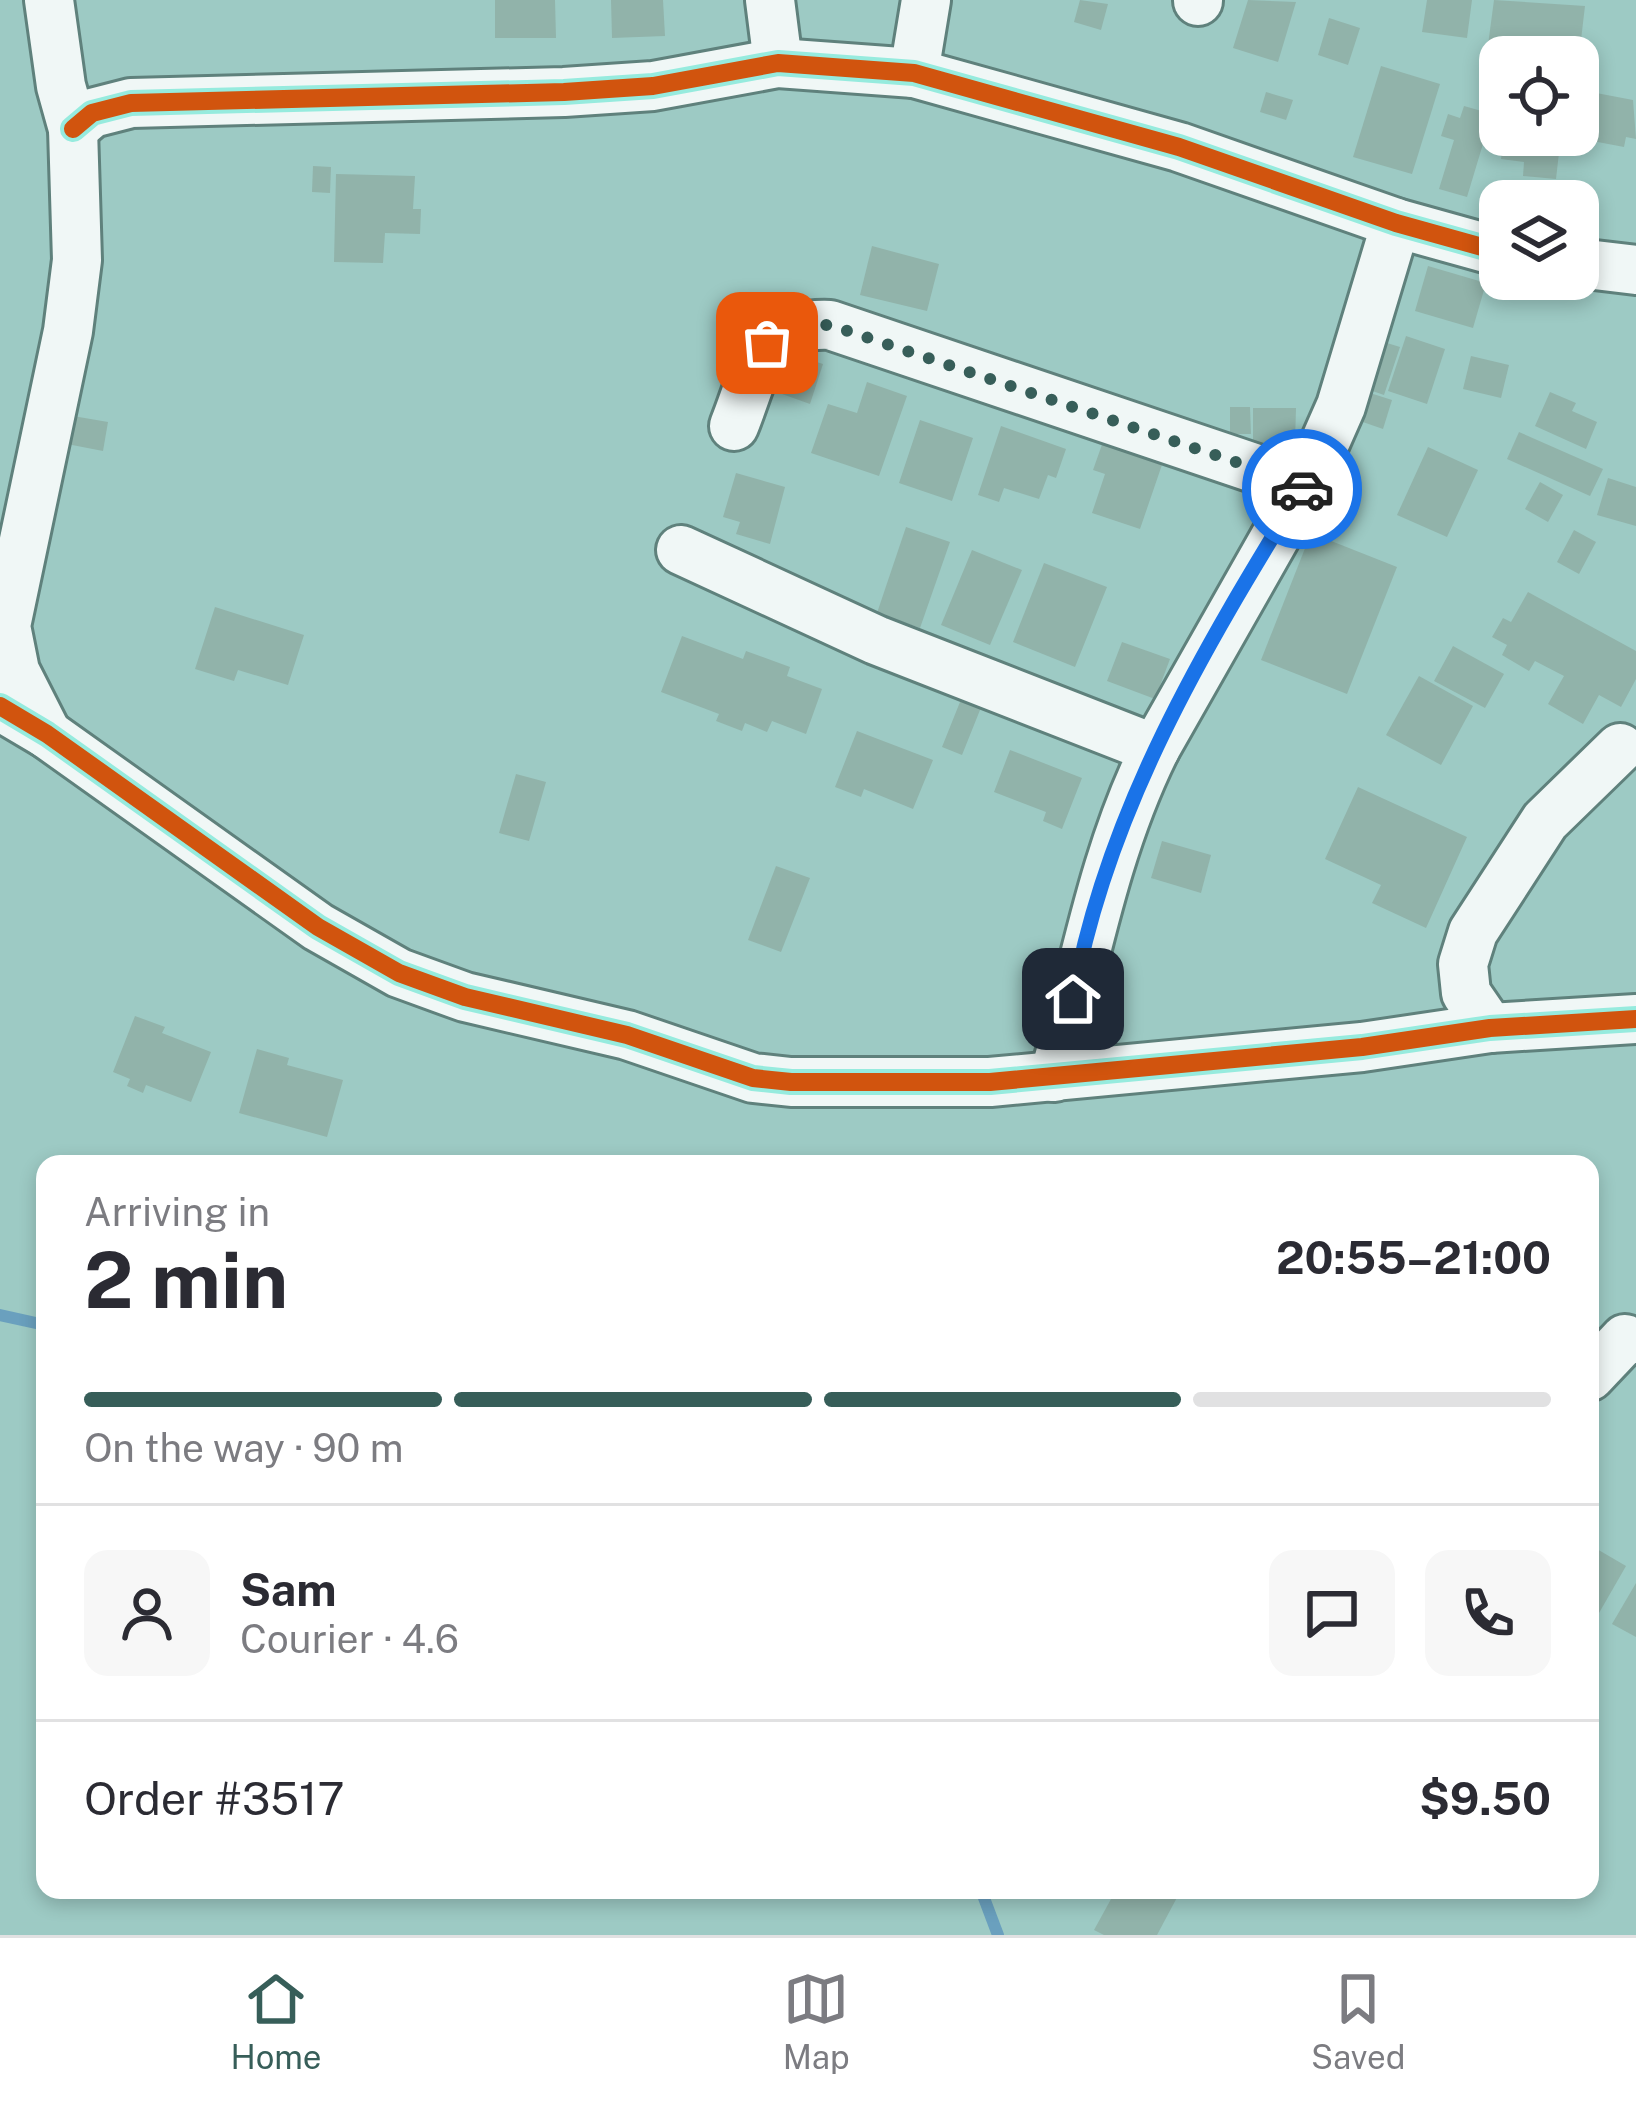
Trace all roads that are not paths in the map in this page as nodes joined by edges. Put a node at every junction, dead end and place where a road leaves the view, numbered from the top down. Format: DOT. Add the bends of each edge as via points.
graph roads {
  1 [pos="49,0"];
  2 [pos="770,0"];
  3 [pos="926,0"];
  4 [pos="778,63"];
  5 [pos="914,73"];
  6 [pos="73,128"];
  7 [pos="1396,224"];
  8 [pos="1479,246"];
  9 [pos="1599,265"];
  10 [pos="1636,270"];
  11 [pos="734,426"];
  12 [pos="1304,485"];
  13 [pos="681,550"];
  14 [pos="0,706"];
  15 [pos="46,734"];
  16 [pos="1620,748"];
  17 [pos="1155,749"];
  18 [pos="1636,1019"];
  19 [pos="1490,1028"];
  20 [pos="1054,1077"];
  21 [pos="1632,1338"];
  22 [pos="1599,1368"];
  1 -- 6 [label="street"];
  2 -- 4 [label="street"];
  3 -- 5 [label="street"];
  4 -- 5 [label="street"];
  4 -- 6 [label="street" via="653,86 564,92 131,103 92,113"];
  5 -- 7 [label="street" via="1179,147"];
  6 -- 15 [label="street" via="76,260 68,331 6,626 14,671"];
  7 -- 8 [label="street"];
  7 -- 12 [label="street" via="1342,406"];
  9 -- 10 [label="street"];
  11 -- 12 [label="street" via="767,343 797,324 830,325"];
  12 -- 17 [label="street"];
  13 -- 17 [label="street" via="876,640"];
  14 -- 15 [label="street"];
  15 -- 20 [label="street" via="318,927 399,973 465,997 573,1019 753,1078"];
  16 -- 19 [label="street" via="1545,820 1473,932 1463,964 1466,993"];
  17 -- 20 [label="street" via="1094,908"];
  18 -- 19 [label="street"];
  19 -- 20 [label="street"];
  21 -- 22 [label="street"];
}
